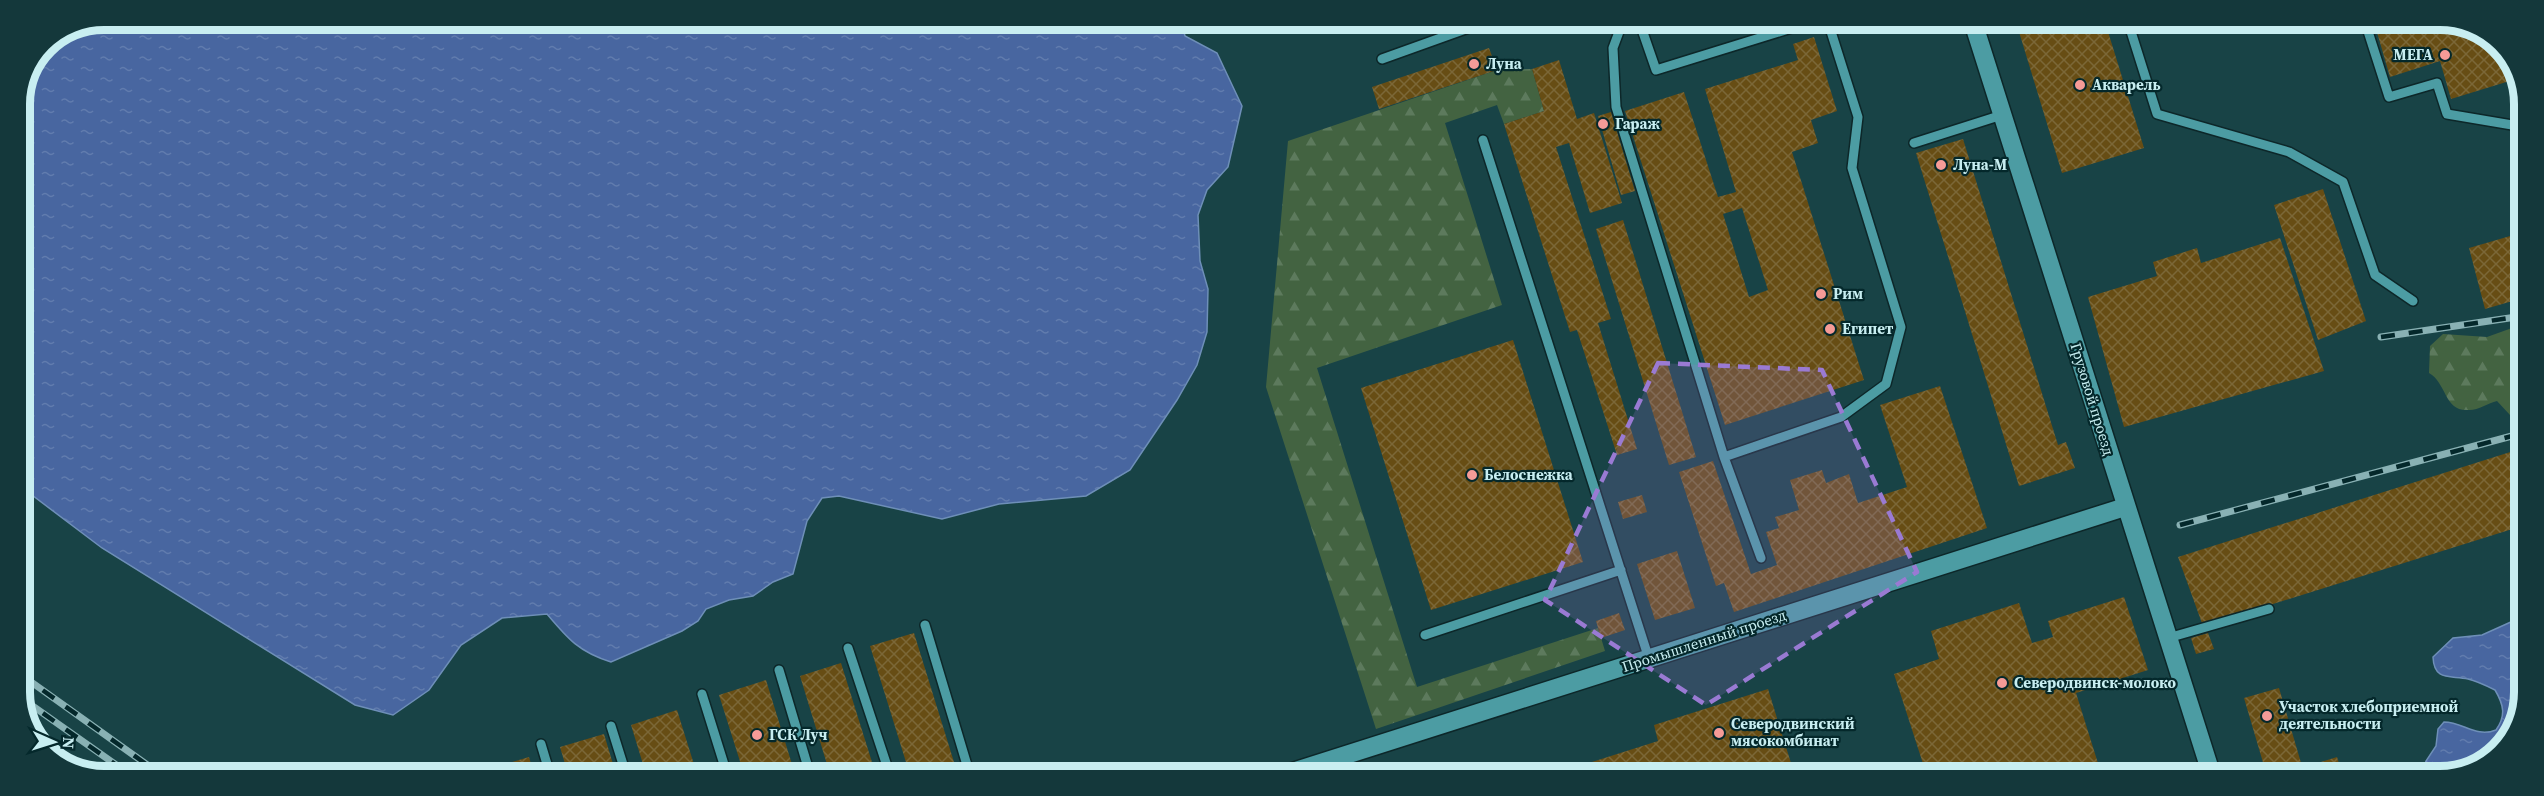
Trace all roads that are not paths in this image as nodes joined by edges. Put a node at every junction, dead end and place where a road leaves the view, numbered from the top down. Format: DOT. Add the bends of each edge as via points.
graph roads {
  1 [pos="1463,30"];
  2 [pos="1620,30"];
  3 [pos="1642,30"];
  4 [pos="1784,30"];
  5 [pos="1831,30"];
  6 [pos="1975,30"];
  7 [pos="2131,30"];
  8 [pos="2368,30"];
  9 [pos="1382,59"];
  10 [pos="2002,115"];
  11 [pos="2514,125"];
  12 [pos="1483,140"];
  13 [pos="1914,143"];
  14 [pos="2413,301"];
  15 [pos="1725,457"];
  16 [pos="2125,507"];
  17 [pos="1761,558"];
  18 [pos="1621,570"];
  19 [pos="2269,609"];
  20 [pos="925,625"];
  21 [pos="1425,635"];
  22 [pos="2168,638"];
  23 [pos="849,648"];
  24 [pos="1649,659"];
  25 [pos="779,670"];
  26 [pos="702,694"];
  27 [pos="611,726"];
  28 [pos="541,744"];
  29 [pos="548,766"];
  30 [pos="624,766"];
  31 [pos="724,766"];
  32 [pos="808,766"];
  33 [pos="887,766"];
  34 [pos="967,766"];
  35 [pos="1311,766"];
  36 [pos="2209,766"];
  1 -- 9 [label="lane"];
  2 -- 15 [label="lane" via="1613,48 1616,107"];
  3 -- 4 [label="lane" via="1656,70"];
  5 -- 15 [label="lane" via="1858,117 1852,168 1901,327 1886,384 1842,417"];
  6 -- 10 [label="street, Грузовой проезд"];
  7 -- 14 [label="lane" via="2157,114 2289,152 2343,182 2375,275"];
  8 -- 11 [label="lane" via="2389,97 2437,83 2447,114"];
  10 -- 13 [label="lane"];
  10 -- 16 [label="street, Грузовой проезд"];
  12 -- 18 [label="lane"];
  15 -- 17 [label="lane"];
  16 -- 22 [label="street, Грузовой проезд"];
  16 -- 24 [label="street, Промышленный проезд"];
  18 -- 21 [label="lane"];
  18 -- 24 [label="lane"];
  19 -- 22 [label="lane"];
  20 -- 34 [label="lane"];
  22 -- 36 [label="street, Грузовой проезд"];
  23 -- 33 [label="lane"];
  24 -- 35 [label="street, Промышленный проезд"];
  25 -- 32 [label="lane"];
  26 -- 31 [label="lane"];
  27 -- 30 [label="lane"];
  28 -- 29 [label="lane"];
}
